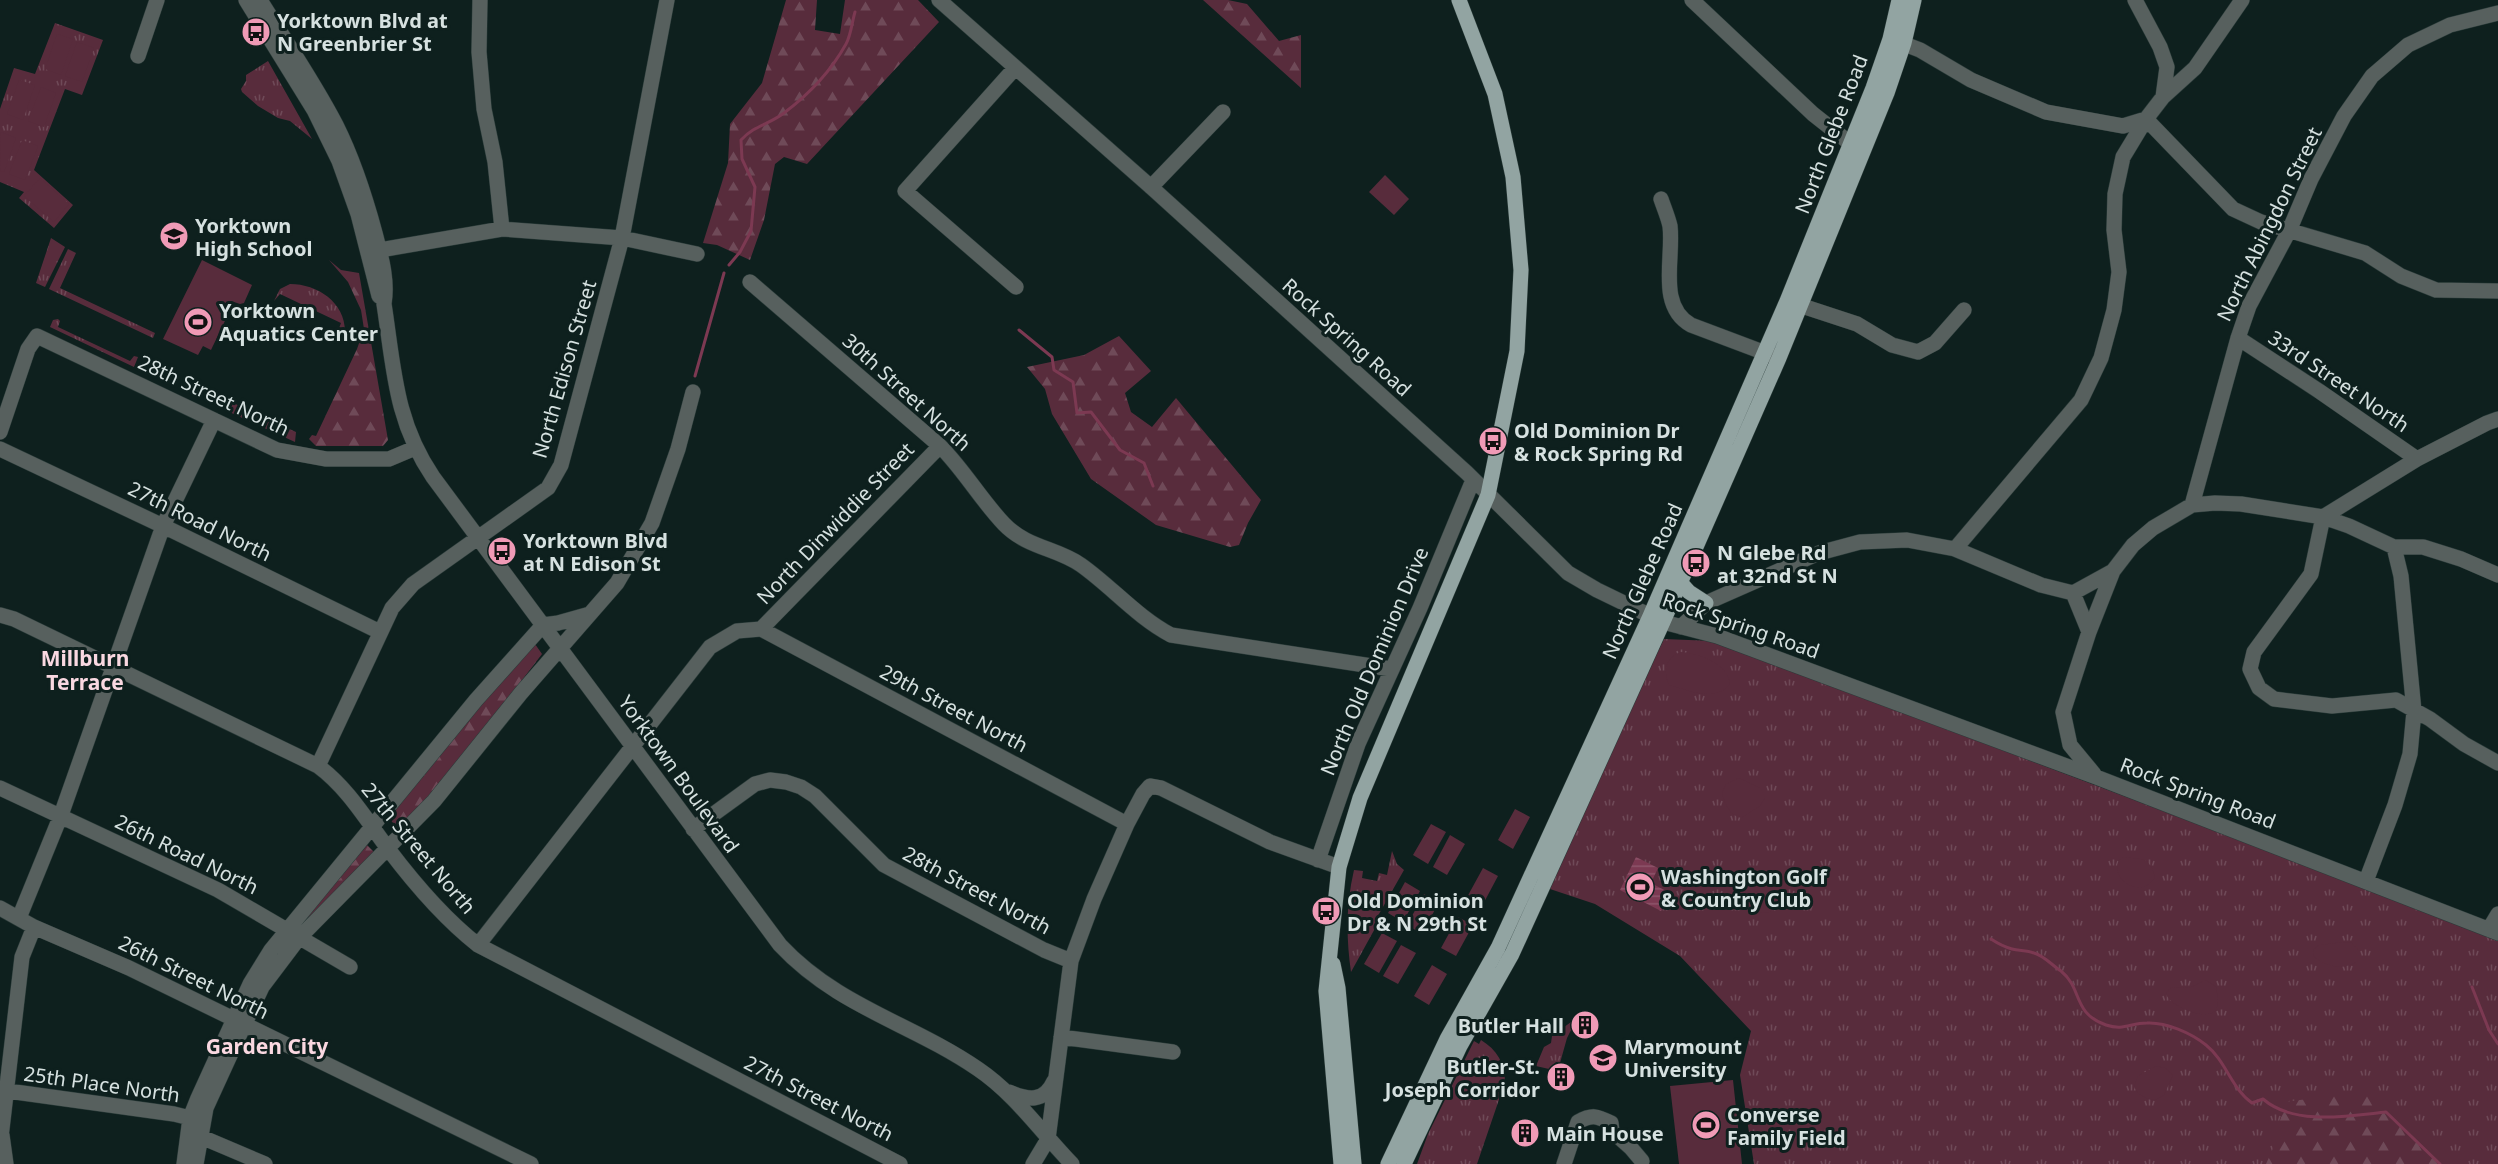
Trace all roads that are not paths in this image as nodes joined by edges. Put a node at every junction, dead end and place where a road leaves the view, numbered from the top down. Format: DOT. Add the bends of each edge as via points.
graph roads {
  1 [pos="157,0"];
  2 [pos="246,0"];
  3 [pos="260,0"];
  4 [pos="480,0"];
  5 [pos="667,0"];
  6 [pos="939,0"];
  7 [pos="1459,0"];
  8 [pos="1692,0"];
  9 [pos="1899,0"];
  10 [pos="1914,0"];
  11 [pos="2135,0"];
  12 [pos="2242,0"];
  13 [pos="2498,13"];
  14 [pos="1897,41"];
  15 [pos="138,56"];
  16 [pos="1015,68"];
  17 [pos="2163,97"];
  18 [pos="1223,112"];
  19 [pos="2146,119"];
  20 [pos="1858,146"];
  21 [pos="1151,187"];
  22 [pos="1661,200"];
  23 [pos="502,229"];
  24 [pos="2289,231"];
  25 [pos="622,238"];
  26 [pos="380,250"];
  27 [pos="697,254"];
  28 [pos="750,282"];
  29 [pos="1016,287"];
  30 [pos="2498,291"];
  31 [pos="384,304"];
  32 [pos="1794,304"];
  33 [pos="1964,310"];
  34 [pos="2238,338"];
  35 [pos="1772,355"];
  36 [pos="693,392"];
  37 [pos="2498,419"];
  38 [pos="214,420"];
  39 [pos="0,432"];
  40 [pos="940,447"];
  41 [pos="415,448"];
  42 [pos="0,449"];
  43 [pos="2417,459"];
  44 [pos="1473,480"];
  45 [pos="1488,495"];
  46 [pos="2192,505"];
  47 [pos="2324,517"];
  48 [pos="163,526"];
  49 [pos="478,537"];
  50 [pos="2394,547"];
  51 [pos="1955,549"];
  52 [pos="2113,571"];
  53 [pos="2498,575"];
  54 [pos="1680,582"];
  55 [pos="2073,592"];
  56 [pos="1706,603"];
  57 [pos="590,614"];
  58 [pos="0,615"];
  59 [pos="1656,619"];
  60 [pos="543,625"];
  61 [pos="1681,627"];
  62 [pos="761,628"];
  63 [pos="2089,632"];
  64 [pos="380,633"];
  65 [pos="560,648"];
  66 [pos="115,666"];
  67 [pos="1391,669"];
  68 [pos="2414,711"];
  69 [pos="2070,745"];
  70 [pos="632,747"];
  71 [pos="2498,763"];
  72 [pos="2063,764"];
  73 [pos="318,766"];
  74 [pos="2096,777"];
  75 [pos="0,788"];
  76 [pos="61,815"];
  77 [pos="1127,824"];
  78 [pos="372,826"];
  79 [pos="693,829"];
  80 [pos="388,849"];
  81 [pos="1318,860"];
  82 [pos="1339,867"];
  83 [pos="2367,881"];
  84 [pos="0,908"];
  85 [pos="2498,914"];
  86 [pos="20,918"];
  87 [pos="34,927"];
  88 [pos="2493,931"];
  89 [pos="292,934"];
  90 [pos="478,945"];
  91 [pos="1331,956"];
  92 [pos="1071,961"];
  93 [pos="350,967"];
  94 [pos="239,1022"];
  95 [pos="1061,1037"];
  96 [pos="1173,1052"];
  97 [pos="1056,1076"];
  98 [pos="1004,1090"];
  99 [pos="8,1091"];
  100 [pos="190,1118"];
  101 [pos="194,1135"];
  102 [pos="1048,1139"];
  103 [pos="1,1140"];
  104 [pos="1642,1161"];
  105 [pos="6,1164"];
  106 [pos="184,1164"];
  107 [pos="195,1164"];
  108 [pos="265,1164"];
  109 [pos="531,1164"];
  110 [pos="900,1164"];
  111 [pos="1033,1164"];
  112 [pos="1072,1164"];
  113 [pos="1341,1164"];
  114 [pos="1354,1164"];
  115 [pos="1388,1164"];
  116 [pos="1404,1164"];
  117 [pos="1564,1164"];
  1 -- 15 [label="street"];
  2 -- 31 [label="street, Yorktown Boulevard" via="300,85 330,142 356,206 376,291"];
  3 -- 26 [label="street, Yorktown Boulevard" via="337,127 361,186"];
  4 -- 23 [label="street" via="484,109 495,162"];
  5 -- 25 [label="street, North Edison Street"];
  6 -- 16 [label="street, Rock Spring Road"];
  7 -- 45 [label="main road" via="1496,97 1513,177 1521,270 1517,351"];
  8 -- 20 [label="street" via="1813,114"];
  9 -- 14 [label="main road, North Glebe Road"];
  10 -- 14 [label="main road, North Glebe Road"];
  11 -- 17 [label="street" via="2167,67"];
  12 -- 17 [label="street" via="2195,68"];
  13 -- 24 [label="street, North Abingdon Street" via="2450,25 2408,45 2372,76 2344,116"];
  14 -- 19 [label="street" via="1971,80 2046,112 2123,126"];
  14 -- 20 [label="main road, North Glebe Road" via="1887,93"];
  16 -- 21 [label="street, Rock Spring Road"];
  16 -- 29 [label="street" via="905,191"];
  17 -- 19 [label="street"];
  18 -- 21 [label="street"];
  19 -- 24 [label="street" via="2233,209"];
  19 -- 51 [label="street" via="2123,157 2115,195 2119,272 2101,358 2081,400"];
  20 -- 32 [label="main road, North Glebe Road"];
  21 -- 44 [label="street, Rock Spring Road"];
  22 -- 35 [label="street" via="1670,225 1671,297 1675,310 1691,325"];
  23 -- 25 [label="street"];
  23 -- 26 [label="street"];
  24 -- 30 [label="street" via="2365,253 2402,276 2436,290"];
  24 -- 34 [label="street, North Abingdon Street" via="2249,306"];
  25 -- 27 [label="street"];
  25 -- 49 [label="street, North Edison Street" via="561,465 548,488"];
  26 -- 31 [label="street, Yorktown Boulevard" via="386,289"];
  28 -- 40 [label="street, 30th Street North"];
  31 -- 41 [label="street, Yorktown Boulevard" via="403,419"];
  32 -- 33 [label="street" via="1857,324 1892,345 1918,352 1935,343"];
  32 -- 35 [label="main road, North Glebe Road"];
  34 -- 43 [label="street, 33rd Street North"];
  34 -- 46 [label="street, North Abingdon Street"];
  35 -- 54 [label="main road, North Glebe Road"];
  35 -- 59 [label="main road, North Glebe Road"];
  36 -- 57 [label="street" via="652,523 617,583"];
  37 -- 43 [label="street"];
  38 -- 39 [label="street, 28th Street North" via="37,336 28,349"];
  38 -- 41 [label="street, 28th Street North" via="277,450 327,459 389,459"];
  38 -- 48 [label="street"];
  40 -- 62 [label="street, North Dinwiddie Street"];
  40 -- 67 [label="street, 30th Street North" via="1005,525 1024,540 1080,563 1152,625 1171,635"];
  41 -- 49 [label="street, Yorktown Boulevard"];
  42 -- 48 [label="street, 27th Road North"];
  43 -- 47 [label="street"];
  44 -- 45 [label="street, Rock Spring Road"];
  44 -- 67 [label="street, North Old Dominion Drive"];
  45 -- 59 [label="street, Rock Spring Road" via="1568,573"];
  45 -- 82 [label="main road" via="1360,798"];
  46 -- 47 [label="street" via="2241,504"];
  46 -- 52 [label="street" via="2153,528 2133,545"];
  47 -- 50 [label="street"];
  47 -- 68 [label="street" via="2311,574 2254,652 2250,669 2259,688 2274,699 2332,706 2396,700"];
  48 -- 64 [label="street, 27th Road North"];
  48 -- 66 [label="street"];
  49 -- 60 [label="street, Yorktown Boulevard"];
  49 -- 64 [label="street, North Edison Street" via="413,584 393,608"];
  50 -- 53 [label="street" via="2423,547"];
  50 -- 68 [label="street" via="2401,576"];
  51 -- 55 [label="street" via="2041,585"];
  51 -- 56 [label="street" via="1907,540 1860,542 1819,553"];
  52 -- 55 [label="street"];
  52 -- 63 [label="street"];
  54 -- 56 [label="main road"];
  54 -- 59 [label="main road, North Glebe Road"];
  55 -- 63 [label="street"];
  56 -- 61 [label="street"];
  57 -- 60 [label="street"];
  57 -- 65 [label="street"];
  58 -- 66 [label="street, 27th Street North"];
  59 -- 61 [label="street, Rock Spring Road"];
  59 -- 115 [label="main road, North Glebe Road" via="1498,948 1447,1039"];
  59 -- 116 [label="main road, North Glebe Road" via="1512,954 1460,1046"];
  60 -- 65 [label="street, Yorktown Boulevard"];
  60 -- 78 [label="street"];
  61 -- 72 [label="street, Rock Spring Road" via="1717,636"];
  62 -- 70 [label="street, North Dinwiddie Street" via="737,631 710,647"];
  62 -- 77 [label="street, 29th Street North"];
  63 -- 69 [label="street" via="2063,712"];
  64 -- 73 [label="street, North Edison Street"];
  65 -- 70 [label="street, Yorktown Boulevard"];
  65 -- 80 [label="street" via="434,801"];
  66 -- 73 [label="street, 27th Street North"];
  66 -- 76 [label="street"];
  67 -- 81 [label="street, North Old Dominion Drive" via="1358,744"];
  68 -- 71 [label="street"];
  68 -- 83 [label="street" via="2410,754"];
  69 -- 72 [label="street"];
  69 -- 74 [label="street"];
  70 -- 79 [label="street, Yorktown Boulevard"];
  70 -- 90 [label="street, North Dinwiddie Street"];
  72 -- 74 [label="street, Rock Spring Road"];
  73 -- 78 [label="street, 27th Street North" via="337,780"];
  74 -- 83 [label="street, Rock Spring Road"];
  75 -- 76 [label="street, 26th Road North"];
  76 -- 86 [label="street"];
  76 -- 89 [label="street, 26th Road North" via="218,890"];
  77 -- 81 [label="street" via="1150,786 1161,788 1270,842"];
  77 -- 92 [label="street"];
  78 -- 80 [label="street, 27th Street North"];
  78 -- 89 [label="street"];
  79 -- 92 [label="street, 28th Street North" via="755,784 770,780 801,787 815,796 884,865"];
  79 -- 98 [label="street, Yorktown Boulevard" via="780,945 808,972 842,996 966,1061"];
  80 -- 89 [label="street"];
  80 -- 90 [label="street, 27th Street North" via="458,930"];
  81 -- 82 [label="street"];
  82 -- 91 [label="main road"];
  83 -- 88 [label="street, Rock Spring Road"];
  84 -- 86 [label="street, 26th Street North"];
  85 -- 88 [label="street"];
  86 -- 87 [label="street, 26th Street North"];
  87 -- 94 [label="street, 26th Street North"];
  87 -- 99 [label="street" via="22,957"];
  89 -- 93 [label="street, 26th Road North"];
  89 -- 94 [label="street"];
  90 -- 110 [label="street, 27th Street North"];
  91 -- 113 [label="main road" via="1327,1002"];
  91 -- 114 [label="main road" via="1338,988"];
  92 -- 95 [label="street"];
  94 -- 100 [label="street"];
  94 -- 101 [label="street"];
  94 -- 109 [label="street, 26th Street North"];
  95 -- 96 [label="street"];
  95 -- 97 [label="street"];
  97 -- 98 [label="street" via="1051,1089 1036,1099"];
  97 -- 102 [label="street"];
  98 -- 102 [label="street, Yorktown Boulevard"];
  99 -- 100 [label="street, 25th Place North"];
  99 -- 103 [label="street"];
  100 -- 101 [label="street"];
  101 -- 106 [label="street"];
  101 -- 107 [label="street"];
  101 -- 108 [label="street"];
  102 -- 111 [label="street"];
  102 -- 112 [label="street, Yorktown Boulevard"];
  103 -- 105 [label="street"];
  104 -- 117 [label="street" via="1611,1131 1611,1123 1596,1116 1578,1122"];
}
